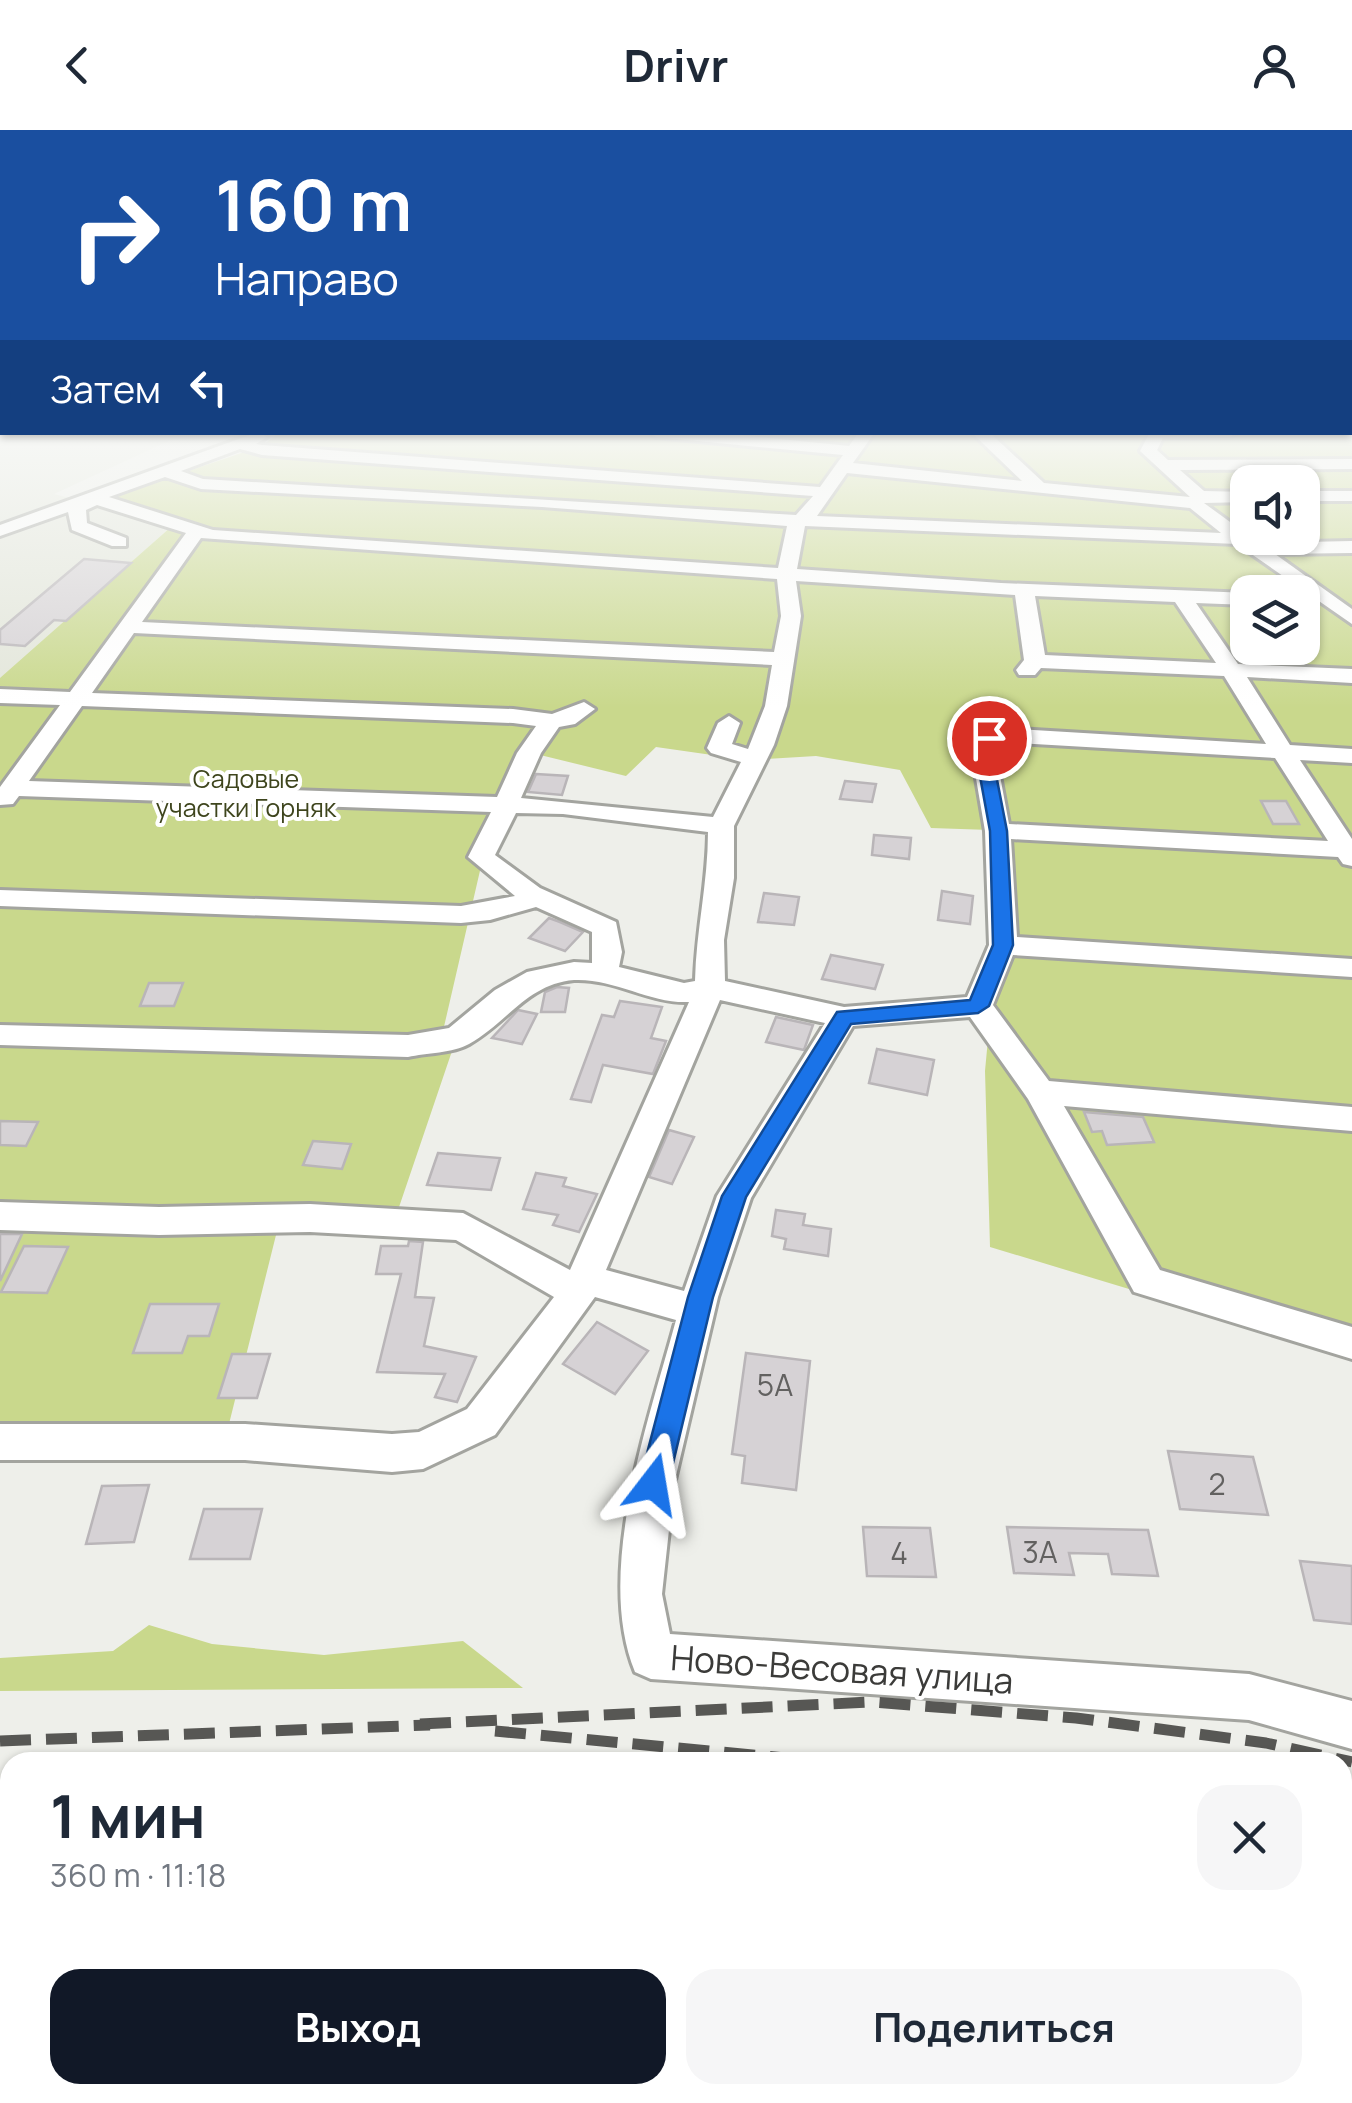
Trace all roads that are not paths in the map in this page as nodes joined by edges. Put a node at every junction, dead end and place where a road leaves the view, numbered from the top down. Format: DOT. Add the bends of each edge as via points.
graph roads {
  1 [pos="78,524"];
  2 [pos="175,524"];
  3 [pos="797,524"];
  4 [pos="840,524"];
  5 [pos="197,531"];
  6 [pos="119,542"];
  7 [pos="1230,543"];
  8 [pos="1320,547"];
  9 [pos="1352,548"];
  10 [pos="1265,555"];
  11 [pos="786,575"];
  12 [pos="1024,590"];
  13 [pos="1182,596"];
  14 [pos="1230,598"];
  15 [pos="1320,603"];
  16 [pos="1329,603"];
  17 [pos="1352,604"];
  18 [pos="1352,618"];
  19 [pos="126,627"];
  20 [pos="782,658"];
  21 [pos="1234,671"];
  22 [pos="1352,676"];
  23 [pos="0,696"];
  24 [pos="76,698"];
  25 [pos="584,709"];
  26 [pos="552,721"];
  27 [pos="729,723"];
  28 [pos="1280,752"];
  29 [pos="1352,756"];
  30 [pos="755,759"];
  31 [pos="6,796"];
  32 [pos="506,806"];
  33 [pos="721,826"];
  34 [pos="998,831"];
  35 [pos="1350,853"];
  36 [pos="538,897"];
  37 [pos="0,898"];
  38 [pos="1003,945"];
  39 [pos="1352,968"];
  40 [pos="604,973"];
  41 [pos="710,988"];
  42 [pos="978,1006"];
  43 [pos="844,1017"];
  44 [pos="0,1034"];
  45 [pos="1040,1092"];
  46 [pos="1352,1119"];
  47 [pos="0,1216"];
  48 [pos="582,1286"];
  49 [pos="697,1310"];
  50 [pos="1352,1343"];
  51 [pos="0,1442"];
  52 [pos="1352,1725"];
  1 -- 6 [label="street"];
  2 -- 5 [label="street"];
  3 -- 11 [label="street"];
  4 -- 7 [label="street"];
  5 -- 11 [label="street" via="328,546"];
  5 -- 19 [label="street"];
  8 -- 9 [label="street"];
  10 -- 16 [label="street"];
  11 -- 12 [label="street"];
  11 -- 20 [label="street" via="790,616"];
  12 -- 13 [label="street"];
  12 -- 21 [label="street" via="1031,665"];
  13 -- 14 [label="street"];
  13 -- 21 [label="street"];
  15 -- 16 [label="street"];
  16 -- 17 [label="street"];
  16 -- 18 [label="street"];
  19 -- 20 [label="street"];
  19 -- 24 [label="street"];
  20 -- 30 [label="street" via="776,706"];
  21 -- 22 [label="street"];
  21 -- 28 [label="street"];
  23 -- 24 [label="street"];
  24 -- 26 [label="street"];
  24 -- 31 [label="street"];
  25 -- 26 [label="street"];
  26 -- 32 [label="street" via="537,736"];
  27 -- 30 [label="street" via="719,748"];
  28 -- 29 [label="street"];
  28 -- 34 [label="street" via="989,738 983,749"];
  28 -- 35 [label="street"];
  30 -- 33 [label="street"];
  31 -- 32 [label="street"];
  32 -- 33 [label="street"];
  32 -- 36 [label="street" via="481,858"];
  33 -- 41 [label="street"];
  34 -- 35 [label="street"];
  34 -- 38 [label="street"];
  36 -- 37 [label="street" via="502,912 464,917"];
  36 -- 40 [label="street" via="606,928"];
  38 -- 39 [label="street"];
  38 -- 42 [label="street"];
  40 -- 41 [label="street" via="684,993"];
  40 -- 44 [label="street" via="537,979 458,1036 408,1046"];
  41 -- 43 [label="street"];
  41 -- 48 [label="street"];
  42 -- 43 [label="street"];
  42 -- 45 [label="street"];
  43 -- 49 [label="street, Ново-Весовая улица" via="734,1196"];
  45 -- 46 [label="street"];
  45 -- 50 [label="street" via="1147,1281"];
  47 -- 48 [label="street" via="410,1221 463,1228"];
  48 -- 49 [label="street"];
  48 -- 51 [label="street" via="481,1422 423,1450"];
  49 -- 52 [label="street, Ново-Весовая улица" via="653,1484 640,1594 651,1656 1249,1697"];
}
